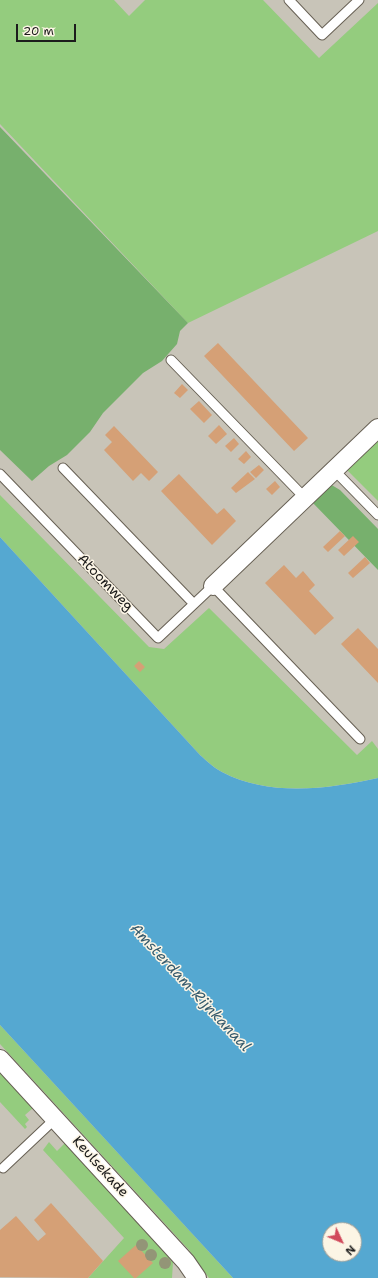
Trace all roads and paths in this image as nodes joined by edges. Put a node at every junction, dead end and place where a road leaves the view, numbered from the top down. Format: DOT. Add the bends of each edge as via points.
graph roads {
  1 [pos="289,0"];
  2 [pos="359,0"];
  3 [pos="171,360"];
  4 [pos="378,428"];
  5 [pos="63,468"];
  6 [pos="334,470"];
  7 [pos="0,474"];
  8 [pos="305,498"];
  9 [pos="378,515"];
  10 [pos="213,586"];
  11 [pos="194,604"];
  12 [pos="360,739"];
  13 [pos="0,1059"];
  14 [pos="56,1118"];
  15 [pos="3,1168"];
  16 [pos="197,1278"];
  1 -- 2 [label="lane" via="322,35"];
  3 -- 8 [label="lane"];
  4 -- 6 [label="street, Atoomweg"];
  5 -- 11 [label="lane"];
  6 -- 8 [label="street, Atoomweg"];
  6 -- 9 [label="lane"];
  7 -- 11 [label="lane, Atoomweg" via="158,638"];
  8 -- 10 [label="street, Atoomweg"];
  10 -- 11 [label="lane, Atoomweg"];
  10 -- 12 [label="lane"];
  13 -- 14 [label="street, Keulsekade"];
  14 -- 15 [label="lane"];
  14 -- 16 [label="street, Keulsekade" via="186,1262"];
}
